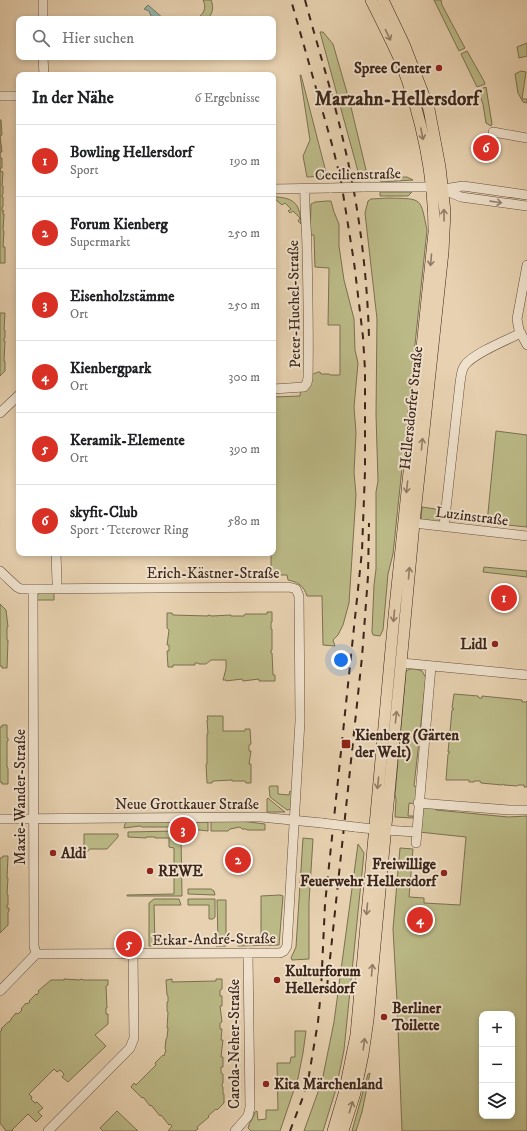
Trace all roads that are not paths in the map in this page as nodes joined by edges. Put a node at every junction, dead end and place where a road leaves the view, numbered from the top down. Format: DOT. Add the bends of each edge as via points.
graph roads {
  1 [pos="43,0"];
  2 [pos="371,0"];
  3 [pos="383,0"];
  4 [pos="43,16"];
  5 [pos="43,60"];
  6 [pos="399,60"];
  7 [pos="44,72"];
  8 [pos="423,93"];
  9 [pos="0,96"];
  10 [pos="16,96"];
  11 [pos="493,132"];
  12 [pos="527,138"];
  13 [pos="437,188"];
  14 [pos="276,189"];
  15 [pos="305,189"];
  16 [pos="527,194"];
  17 [pos="527,206"];
  18 [pos="527,265"];
  19 [pos="521,333"];
  20 [pos="527,345"];
  21 [pos="276,389"];
  22 [pos="16,398"];
  23 [pos="0,413"];
  24 [pos="409,523"];
  25 [pos="444,526"];
  26 [pos="527,536"];
  27 [pos="56,556"];
  28 [pos="0,570"];
  29 [pos="56,582"];
  30 [pos="33,588"];
  31 [pos="402,663"];
  32 [pos="431,666"];
  33 [pos="527,675"];
  34 [pos="418,803"];
  35 [pos="527,810"];
  36 [pos="0,819"];
  37 [pos="34,819"];
  38 [pos="295,821"];
  39 [pos="380,829"];
  40 [pos="416,832"];
  41 [pos="416,843"];
  42 [pos="248,953"];
  43 [pos="36,954"];
  44 [pos="133,954"];
  45 [pos="0,991"];
  46 [pos="48,1131"];
  47 [pos="235,1131"];
  48 [pos="333,1131"];
  49 [pos="343,1131"];
  1 -- 4 [label="street"];
  2 -- 6 [label="main road, Hellersdorfer Straße, one-way"];
  3 -- 8 [label="main road, Hellersdorfer Straße"];
  5 -- 7 [label="street"];
  6 -- 8 [label="main road" via="403,58 407,61 415,82"];
  6 -- 13 [label="main road, Hellersdorfer Straße, one-way" via="418,116"];
  8 -- 13 [label="main road, Hellersdorfer Straße" via="434,133"];
  9 -- 10 [label="street"];
  11 -- 12 [label="street"];
  13 -- 15 [label="street, Cecilienstraße, bridge"];
  13 -- 16 [label="street, Cecilienstraße" via="463,186"];
  13 -- 17 [label="street, Cecilienstraße, one-way" via="461,197"];
  13 -- 24 [label="main road, Hellersdorfer Straße" via="445,215 443,252"];
  14 -- 15 [label="street, Cecilienstraße"];
  15 -- 21 [label="street, Peter-Huchel-Straße" via="308,378 304,387"];
  18 -- 19 [label="street" via="517,319"];
  19 -- 20 [label="street"];
  19 -- 25 [label="street" via="476,356 465,365 460,383"];
  22 -- 23 [label="street"];
  24 -- 25 [label="street, Luzinstraße"];
  31 -- 24 [label="main road, Hellersdorfer Straße, one-way"];
  24 -- 39 [label="main road, Hellersdorfer Straße, one-way"];
  25 -- 26 [label="street, Luzinstraße"];
  27 -- 29 [label="street"];
  28 -- 30 [label="street, Erich-Kästner-Straße" via="17,587"];
  30 -- 37 [label="street, Maxie-Wander-Straße"];
  30 -- 38 [label="street, Erich-Kästner-Straße" via="296,589 300,603 300,698"];
  31 -- 32 [label="street"];
  39 -- 31 [label="main road, Hellersdorfer Straße, one-way"];
  32 -- 33 [label="street"];
  32 -- 34 [label="street"];
  34 -- 35 [label="street"];
  34 -- 40 [label="street"];
  36 -- 37 [label="street, Neue Grottkauer Straße"];
  37 -- 38 [label="street, Neue Grottkauer Straße" via="261,817"];
  37 -- 43 [label="street, Maxie-Wander-Straße"];
  38 -- 39 [label="street, Neue Grottkauer Straße, bridge"];
  38 -- 42 [label="street, Etkar-André-Straße" via="287,946 280,953"];
  39 -- 40 [label="street, Neue Grottkauer Straße"];
  39 -- 48 [label="main road, Hellersdorfer Straße, one-way" via="356,1035 344,1094"];
  49 -- 39 [label="main road, Hellersdorfer Straße, one-way" via="355,1093 368,1020"];
  40 -- 41 [label="street"];
  42 -- 44 [label="street, Etkar-André-Straße"];
  42 -- 47 [label="street, Carola-Neher-Straße" via="250,1108 248,1116"];
  43 -- 44 [label="street, Etkar-André-Straße"];
  43 -- 45 [label="street"];
  44 -- 46 [label="street" via="134,1038 130,1048"];
}
